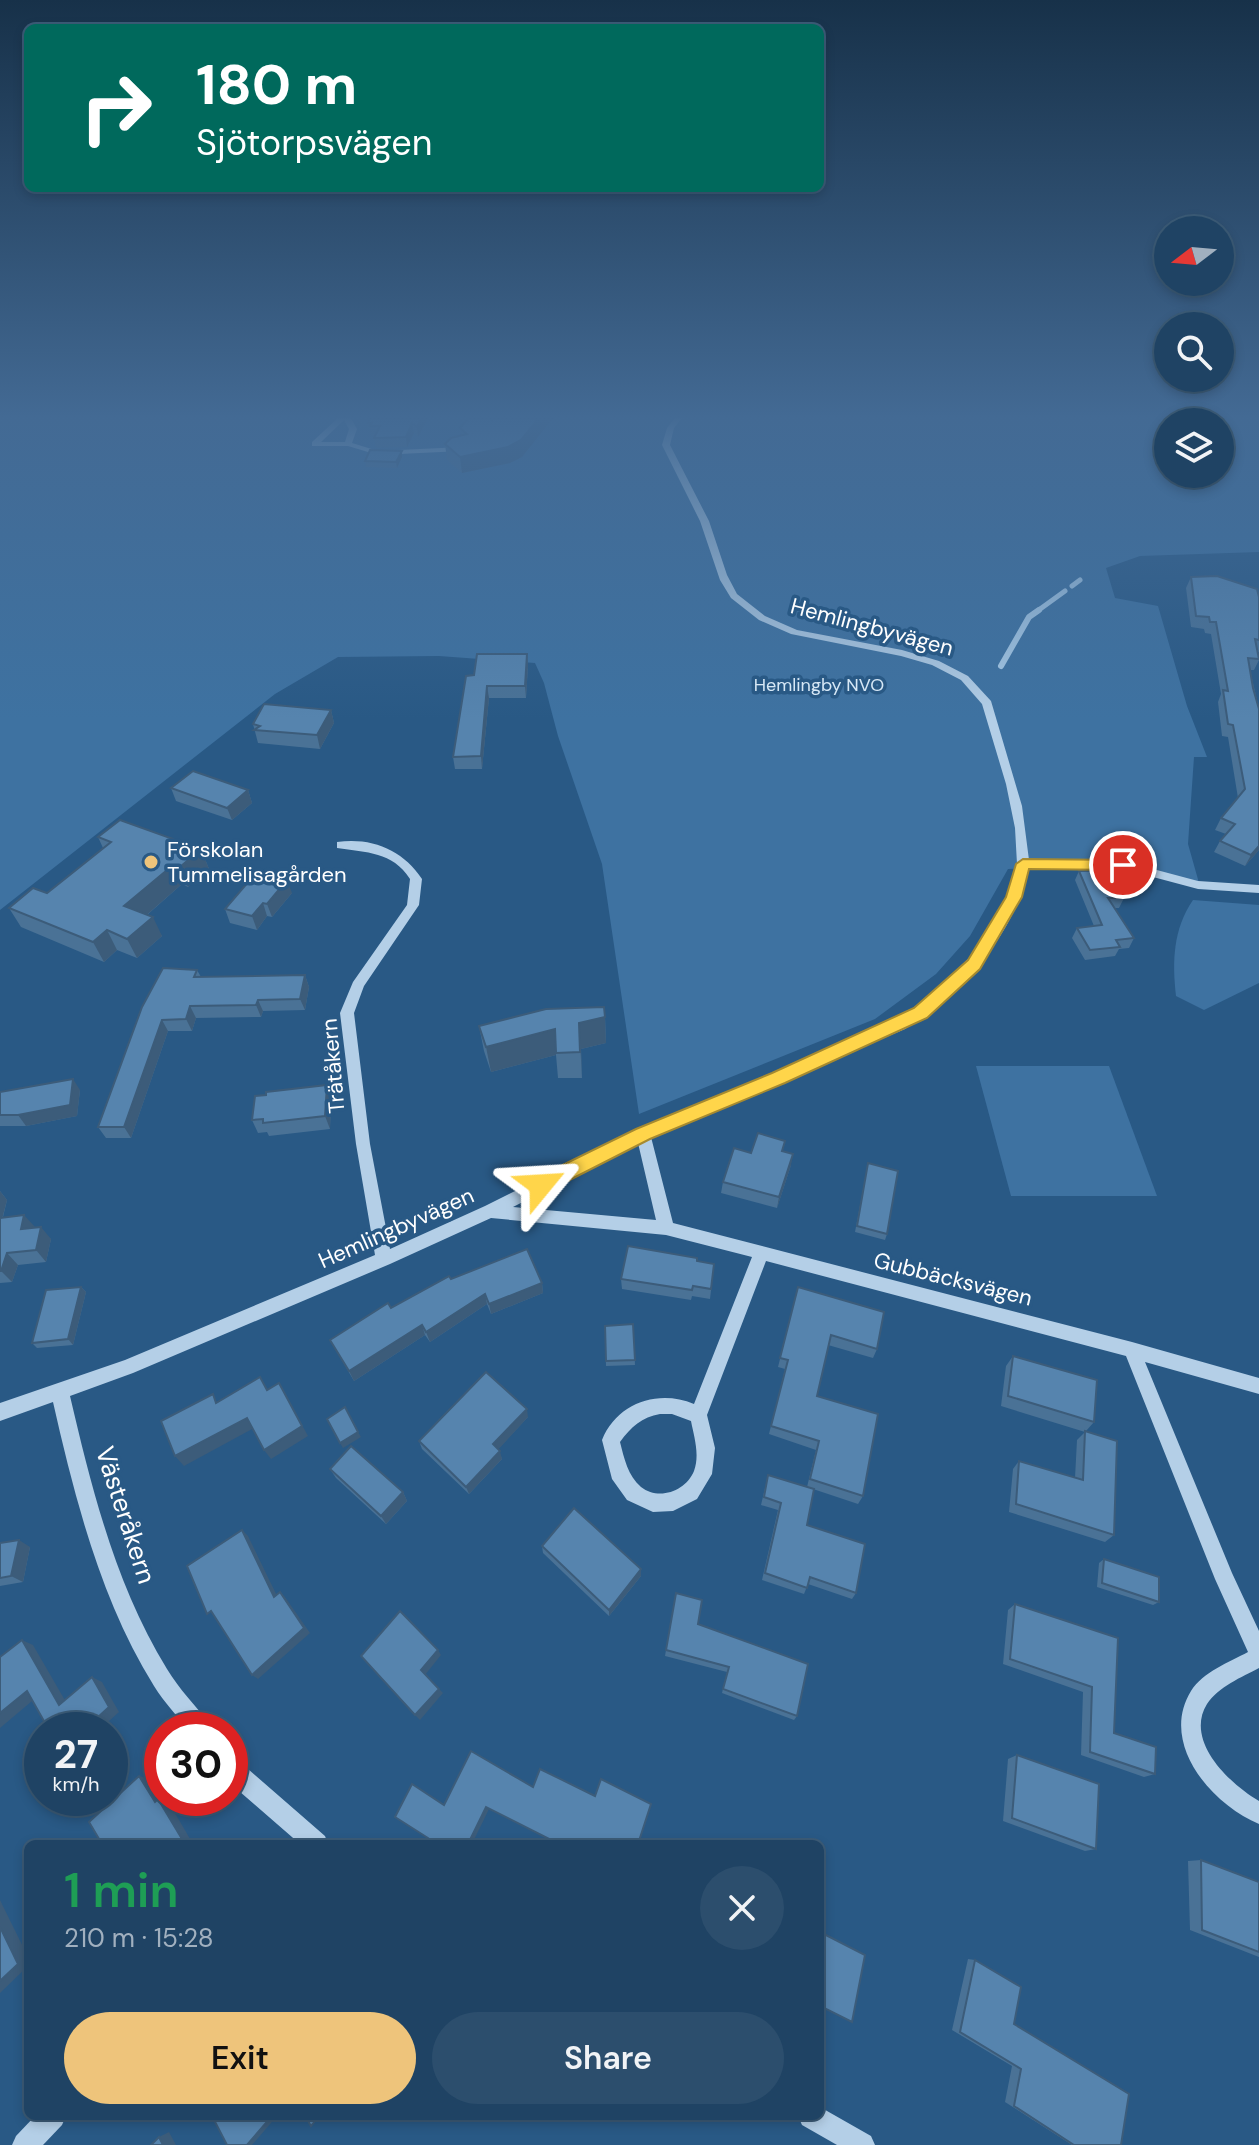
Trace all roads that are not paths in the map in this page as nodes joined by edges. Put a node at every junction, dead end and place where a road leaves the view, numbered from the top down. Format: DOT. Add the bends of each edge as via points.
graph roads {
  1 [pos="704,518"];
  2 [pos="341,845"];
  3 [pos="1023,864"];
  4 [pos="1259,889"];
  5 [pos="643,1134"];
  6 [pos="490,1211"];
  7 [pos="666,1228"];
  8 [pos="761,1254"];
  9 [pos="384,1259"];
  10 [pos="1132,1350"];
  11 [pos="1259,1386"];
  12 [pos="60,1392"];
  13 [pos="0,1412"];
  14 [pos="698,1415"];
  15 [pos="1259,1656"];
  16 [pos="188,1712"];
  17 [pos="248,1784"];
  18 [pos="1259,1813"];
  19 [pos="312,1840"];
  20 [pos="49,2120"];
  21 [pos="818,2120"];
  22 [pos="25,2145"];
  23 [pos="862,2145"];
  1 -- 3 [label="street, Hemlingbyvägen" via="733,595 763,617 836,644 913,656 976,685 1001,751 1021,829"];
  2 -- 9 [label="street, Trätåkern" via="377,846 397,857 416,879 413,905 358,985 347,1013"];
  3 -- 4 [label="street" via="1123,865 1198,885"];
  3 -- 5 [label="street, Hemlingbyvägen" via="1014,897 974,965 920,1013"];
  5 -- 6 [label="street, Hemlingbyvägen"];
  5 -- 7 [label="street"];
  6 -- 7 [label="street, Gubbäcksvägen"];
  6 -- 9 [label="street, Hemlingbyvägen"];
  7 -- 8 [label="street, Gubbäcksvägen"];
  8 -- 10 [label="street, Gubbäcksvägen"];
  8 -- 14 [label="street"];
  9 -- 12 [label="street, Hemlingbyvägen"];
  10 -- 11 [label="street, Gubbäcksvägen"];
  10 -- 15 [label="street"];
  12 -- 13 [label="street, Hemlingbyvägen"];
  12 -- 16 [label="street, Västeråkern" via="114,1587 161,1679"];
  14 -- 14 [label="street" via="708,1458 693,1490 679,1501 662,1504 626,1488 612,1460 611,1440 627,1418 637,1410 668,1406"];
  15 -- 18 [label="street" via="1207,1689 1198,1700 1191,1727 1202,1761 1214,1777 1228,1794"];
  17 -- 19 [label="street"];
  20 -- 22 [label="street"];
  21 -- 23 [label="street"];
}
